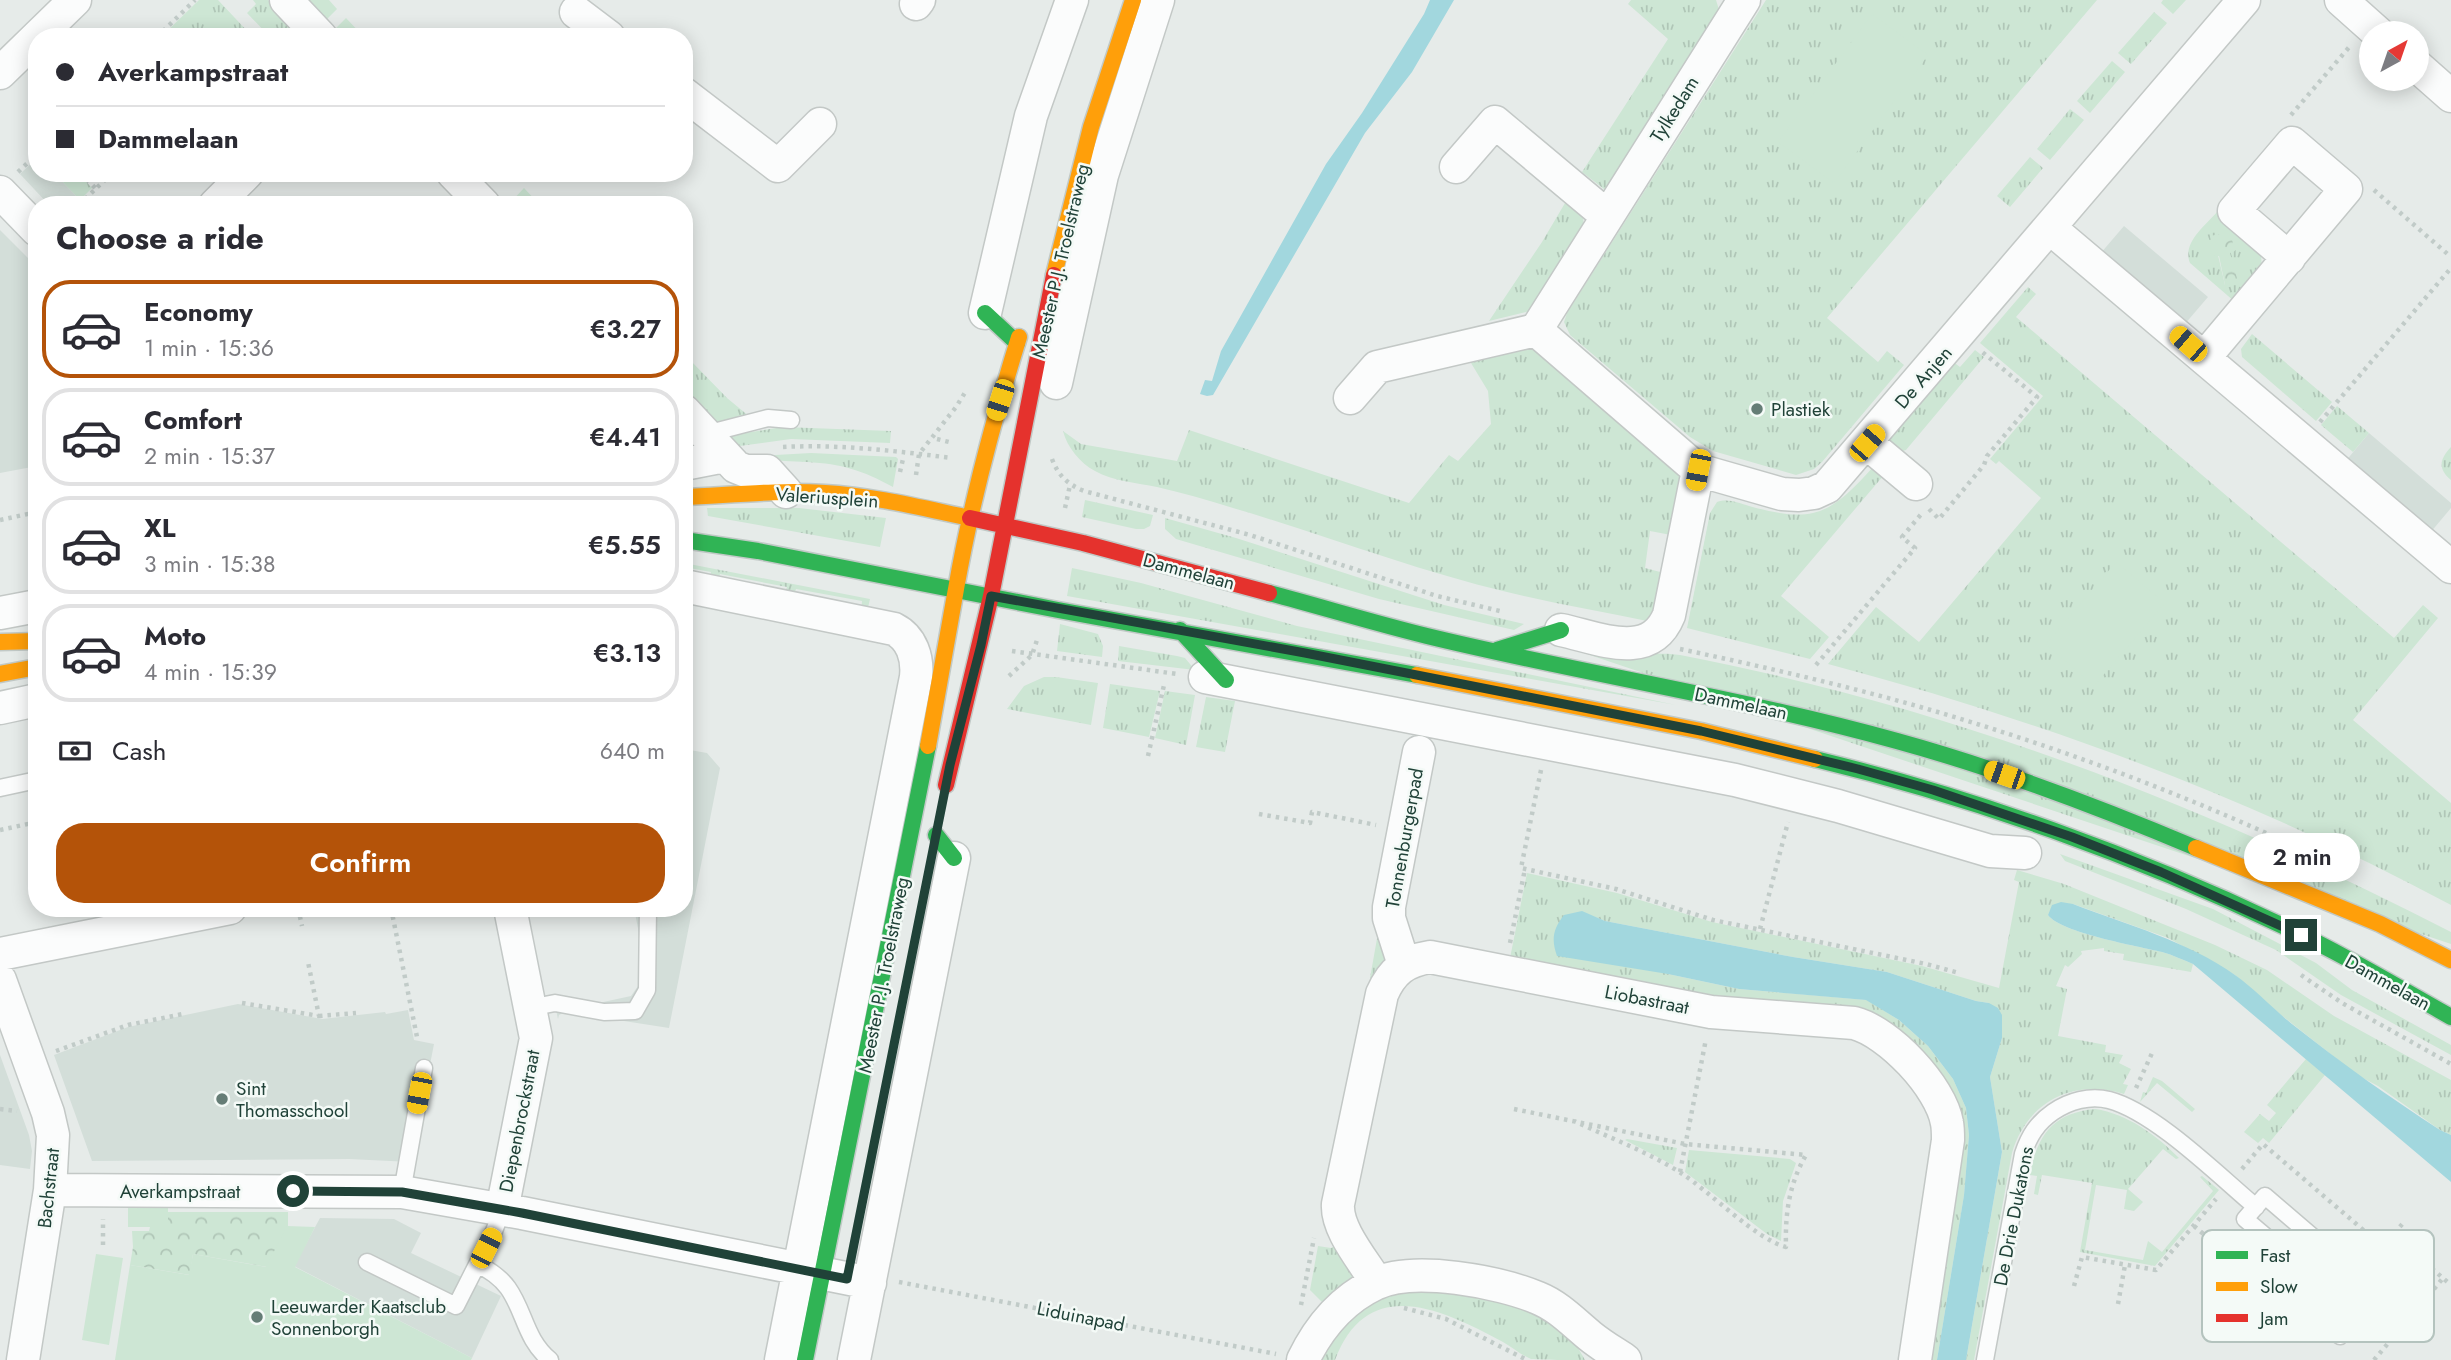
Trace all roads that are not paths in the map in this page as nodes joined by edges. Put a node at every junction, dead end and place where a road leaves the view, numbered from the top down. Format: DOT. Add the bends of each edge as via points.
graph roads {
  1 [pos="75,0"];
  2 [pos="286,0"];
  3 [pos="1072,0"];
  4 [pos="1133,0"];
  5 [pos="1158,0"];
  6 [pos="2244,0"];
  7 [pos="2342,0"];
  8 [pos="1741,1"];
  9 [pos="573,16"];
  10 [pos="46,28"];
  11 [pos="312,28"];
  12 [pos="594,28"];
  13 [pos="2359,29"];
  14 [pos="28,46"];
  15 [pos="0,73"];
  16 [pos="2429,77"];
  17 [pos="2451,96"];
  18 [pos="693,101"];
  19 [pos="820,124"];
  20 [pos="1456,167"];
  21 [pos="238,182"];
  22 [pos="0,192"];
  23 [pos="224,196"];
  24 [pos="1606,215"];
  25 [pos="28,221"];
  26 [pos="2050,228"];
  27 [pos="2289,258"];
  28 [pos="985,313"];
  29 [pos="1024,316"];
  30 [pos="1536,330"];
  31 [pos="1017,343"];
  32 [pos="2204,358"];
  33 [pos="1056,383"];
  34 [pos="1350,398"];
  35 [pos="1027,409"];
  36 [pos="791,419"];
  37 [pos="693,421"];
  38 [pos="1867,443"];
  39 [pos="716,445"];
  40 [pos="693,459"];
  41 [pos="1698,470"];
  42 [pos="1916,484"];
  43 [pos="786,492"];
  44 [pos="693,497"];
  45 [pos="968,519"];
  46 [pos="1005,526"];
  47 [pos="693,541"];
  48 [pos="2451,567"];
  49 [pos="693,588"];
  50 [pos="956,589"];
  51 [pos="991,596"];
  52 [pos="28,608"];
  53 [pos="0,613"];
  54 [pos="1180,630"];
  55 [pos="1561,630"];
  56 [pos="28,641"];
  57 [pos="0,642"];
  58 [pos="1494,651"];
  59 [pos="28,669"];
  60 [pos="0,674"];
  61 [pos="1215,679"];
  62 [pos="28,703"];
  63 [pos="0,708"];
  64 [pos="1419,752"];
  65 [pos="913,758"];
  66 [pos="28,782"];
  67 [pos="0,788"];
  68 [pos="943,800"];
  69 [pos="2072,837"];
  70 [pos="940,844"];
  71 [pos="2037,849"];
  72 [pos="185,917"];
  73 [pos="512,917"];
  74 [pos="648,917"];
  75 [pos="0,954"];
  76 [pos="2451,960"];
  77 [pos="1404,965"];
  78 [pos="0,980"];
  79 [pos="529,1008"];
  80 [pos="2451,1017"];
  81 [pos="424,1068"];
  82 [pos="50,1190"];
  83 [pos="402,1192"];
  84 [pos="2256,1207"];
  85 [pos="502,1210"];
  86 [pos="2258,1230"];
  87 [pos="2305,1230"];
  88 [pos="367,1262"];
  89 [pos="478,1264"];
  90 [pos="844,1276"];
  91 [pos="1377,1283"];
  92 [pos="1595,1348"];
  93 [pos="1299,1351"];
  94 [pos="23,1360"];
  95 [pos="550,1360"];
  96 [pos="781,1360"];
  97 [pos="805,1360"];
  98 [pos="855,1360"];
  99 [pos="1625,1360"];
  100 [pos="1915,1360"];
  101 [pos="1985,1360"];
  1 -- 10 [label="street"];
  2 -- 11 [label="street"];
  3 -- 28 [label="street" via="1031,116"];
  4 -- 35 [label="main road, Meester P.J. Troelstraweg" via="1091,126"];
  5 -- 33 [label="street, Meester P.J. Troelstraweg" via="1102,175"];
  6 -- 26 [label="street, De Anjen"];
  7 -- 13 [label="street"];
  8 -- 24 [label="street, Tylkedam"];
  9 -- 12 [label="street"];
  14 -- 15 [label="street"];
  16 -- 17 [label="street"];
  18 -- 19 [label="street" via="778,166"];
  20 -- 24 [label="street" via="1495,122"];
  21 -- 23 [label="street"];
  22 -- 25 [label="street"];
  24 -- 30 [label="street, Tylkedam"];
  26 -- 32 [label="street"];
  26 -- 38 [label="street, De Anjen"];
  27 -- 32 [label="street"];
  28 -- 31 [label="main road"];
  29 -- 31 [label="main road, Meester P.J. Troelstraweg"];
  30 -- 34 [label="street" via="1377,367"];
  30 -- 41 [label="street"];
  31 -- 45 [label="main road, Meester P.J. Troelstraweg"];
  32 -- 48 [label="street"];
  33 -- 35 [label="main road"];
  35 -- 46 [label="main road, Meester P.J. Troelstraweg"];
  36 -- 39 [label="lane" via="768,418"];
  37 -- 39 [label="street"];
  38 -- 41 [label="street, De Anjen" via="1827,487 1814,493 1782,494"];
  38 -- 42 [label="street"];
  39 -- 40 [label="street"];
  39 -- 43 [label="street" via="740,469 767,471"];
  41 -- 55 [label="street" via="1669,615 1661,632 1647,642 1623,643"];
  43 -- 44 [label="main road, Valeriusplein"];
  43 -- 45 [label="main road, Valeriusplein" via="894,502"];
  45 -- 46 [label="main road, Valeriusplein"];
  45 -- 50 [label="main road"];
  46 -- 51 [label="main road"];
  46 -- 58 [label="main road, Dammelaan"];
  47 -- 50 [label="main road"];
  49 -- 65 [label="street, Meester P.J. Troelstraweg" via="902,633 916,658"];
  50 -- 51 [label="main road"];
  50 -- 65 [label="main road, Meester P.J. Troelstraweg"];
  51 -- 54 [label="main road, Dammelaan"];
  51 -- 68 [label="main road"];
  52 -- 53 [label="street"];
  54 -- 61 [label="main road"];
  54 -- 69 [label="main road, Dammelaan" via="1701,731 1933,790"];
  55 -- 58 [label="main road"];
  56 -- 57 [label="main road"];
  58 -- 76 [label="main road, Dammelaan" via="1779,710 1964,761 2197,847 2380,924"];
  59 -- 60 [label="main road"];
  61 -- 71 [label="street" via="1770,789 1990,851"];
  62 -- 63 [label="street"];
  64 -- 77 [label="street, Tonnenburgerpad" via="1389,907"];
  65 -- 90 [label="street, Meester P.J. Troelstraweg"];
  66 -- 67 [label="lane"];
  69 -- 71 [label="main road"];
  69 -- 80 [label="main road, Dammelaan" via="2284,926"];
  70 -- 90 [label="street, Meester P.J. Troelstraweg"];
  72 -- 75 [label="street"];
  73 -- 79 [label="street, Diepenbrockstraat"];
  74 -- 79 [label="lane" via="647,990 635,1011 604,1012 555,1003"];
  77 -- 91 [label="street" via="1388,980 1382,994 1338,1213 1344,1231"];
  77 -- 100 [label="street, Liobastraat" via="1430,957 1712,1012 1854,1023 1876,1032 1917,1068 1943,1109 1947,1124"];
  78 -- 82 [label="street, Bachstraat" via="48,1113"];
  79 -- 85 [label="street, Diepenbrockstraat" via="536,1038"];
  81 -- 83 [label="lane"];
  82 -- 83 [label="street, Averkampstraat"];
  82 -- 94 [label="street, Bachstraat"];
  83 -- 85 [label="street, Averkampstraat"];
  84 -- 86 [label="lane" via="2245,1219"];
  84 -- 87 [label="lane" via="2265,1196"];
  84 -- 101 [label="lane, De Drie Dukatons" via="2166,1132 2127,1107 2108,1099 2069,1103 2046,1117 2028,1139 2023,1154"];
  85 -- 89 [label="lane"];
  85 -- 90 [label="street, Averkampstraat"];
  88 -- 89 [label="lane" via="456,1306"];
  89 -- 95 [label="lane" via="495,1273 509,1289 539,1351"];
  90 -- 96 [label="street, Meester P.J. Troelstraweg"];
  90 -- 97 [label="main road, Meester P.J. Troelstraweg"];
  90 -- 98 [label="street, Meester P.J. Troelstraweg"];
  91 -- 92 [label="street" via="1430,1275 1499,1285 1539,1298 1567,1316"];
  91 -- 93 [label="street" via="1340,1307"];
  92 -- 99 [label="street"];
}
